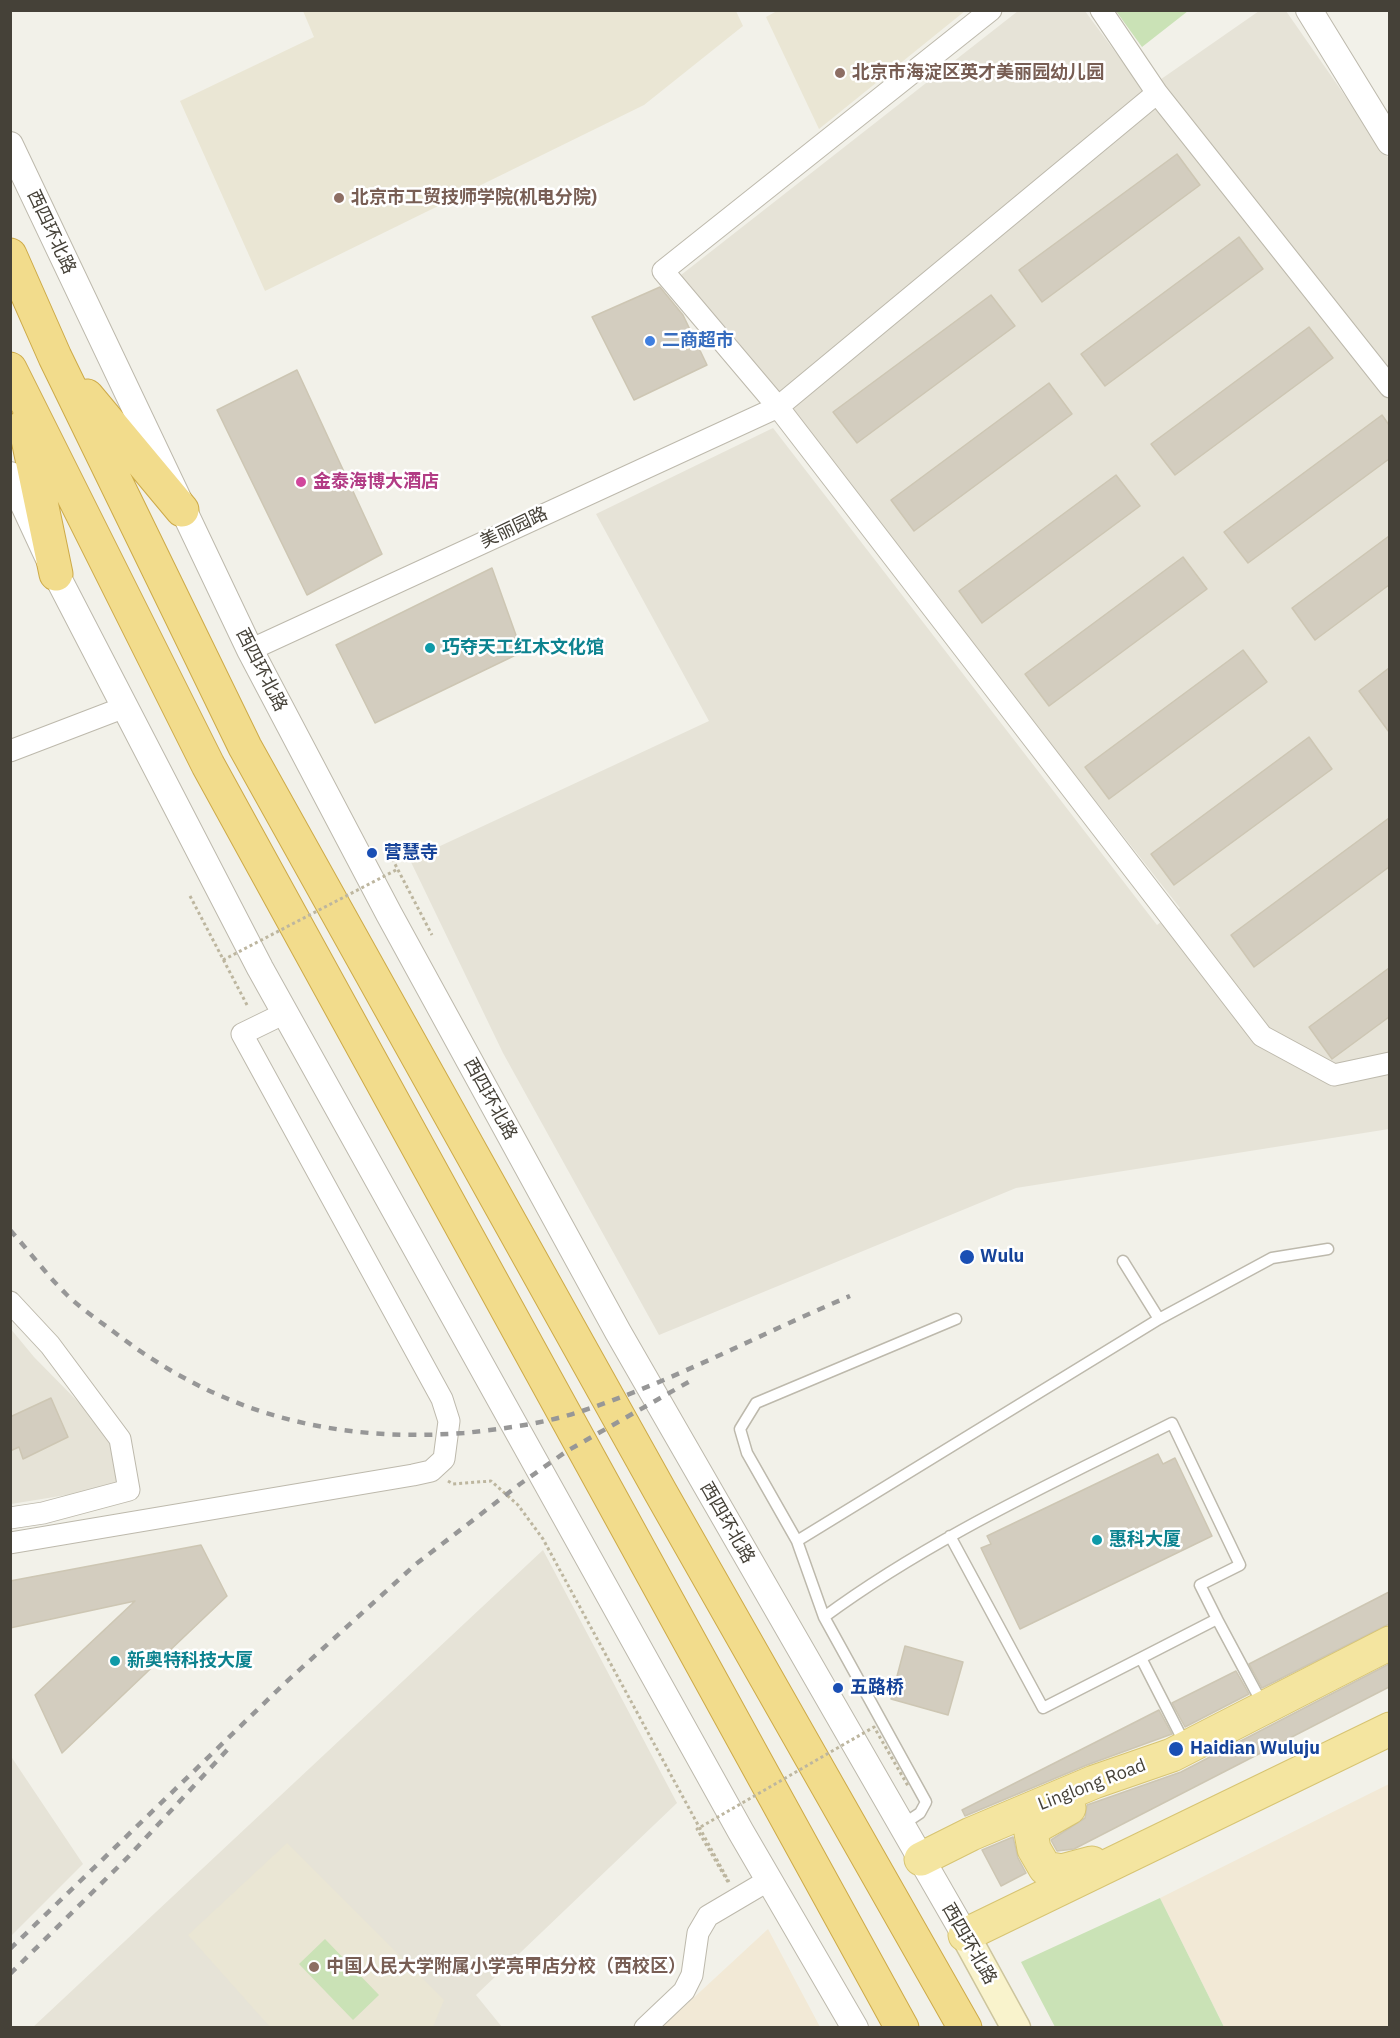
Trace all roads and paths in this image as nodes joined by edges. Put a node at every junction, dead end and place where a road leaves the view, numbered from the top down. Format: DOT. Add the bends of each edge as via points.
graph roads {
  1 [pos="991,10"];
  2 [pos="1101,10"];
  3 [pos="1309,10"];
  4 [pos="1157,93"];
  5 [pos="1389,142"];
  6 [pos="10,145"];
  7 [pos="10,255"];
  8 [pos="55,357"];
  9 [pos="13,374"];
  10 [pos="1389,387"];
  11 [pos="778,406"];
  12 [pos="10,476"];
  13 [pos="182,510"];
  14 [pos="56,574"];
  15 [pos="250,650"];
  16 [pos="124,707"];
  17 [pos="10,751"];
  18 [pos="384,843"];
  19 [pos="398,869"];
  20 [pos="190,896"];
  21 [pos="432,935"];
  22 [pos="223,960"];
  23 [pos="247,1005"];
  24 [pos="285,1013"];
  25 [pos="1389,1064"];
  26 [pos="1328,1249"];
  27 [pos="1123,1261"];
  28 [pos="10,1302"];
  29 [pos="956,1319"];
  30 [pos="1158,1319"];
  31 [pos="431,1471"];
  32 [pos="10,1518"];
  33 [pos="950,1536"];
  34 [pos="797,1541"];
  35 [pos="10,1543"];
  36 [pos="824,1617"];
  37 [pos="1217,1619"];
  38 [pos="1389,1643"];
  39 [pos="1141,1658"];
  40 [pos="1265,1707"];
  41 [pos="1389,1729"];
  42 [pos="1179,1751"];
  43 [pos="908,1786"];
  44 [pos="902,1826"];
  45 [pos="1136,1852"];
  46 [pos="921,1860"];
  47 [pos="769,1880"];
  48 [pos="736,1889"];
  49 [pos="965,1935"];
  50 [pos="645,2028"];
  51 [pos="855,2028"];
  52 [pos="902,2028"];
  53 [pos="965,2028"];
  54 [pos="1016,2028"];
  1 -- 11 [label="street" via="663,271"];
  2 -- 4 [label="street"];
  3 -- 5 [label="street"];
  4 -- 10 [label="street"];
  4 -- 11 [label="street, 美丽园路"];
  6 -- 13 [label="street, 西四环北路"];
  7 -- 8 [label="highway"];
  8 -- 13 [label="highway"];
  8 -- 53 [label="highway" via="245,747"];
  9 -- 14 [label="highway"];
  9 -- 52 [label="highway" via="208,765"];
  11 -- 15 [label="street, 美丽园路"];
  11 -- 25 [label="street" via="1262,1036 1334,1075"];
  12 -- 14 [label="street"];
  13 -- 15 [label="street, 西四环北路"];
  14 -- 16 [label="street"];
  15 -- 44 [label="street, 西四环北路" via="389,914 612,1321"];
  16 -- 17 [label="street"];
  16 -- 24 [label="street"];
  18 -- 19 [label="path"];
  19 -- 21 [label="path"];
  19 -- 22 [label="path, bridge"];
  20 -- 22 [label="path"];
  22 -- 23 [label="path"];
  24 -- 31 [label="street" via="242,1034 442,1399 448,1421 446,1451 444,1460"];
  24 -- 47 [label="street"];
  26 -- 30 [label="lane" via="1272,1258"];
  27 -- 30 [label="lane"];
  28 -- 32 [label="street" via="50,1345 120,1439 129,1490"];
  29 -- 34 [label="lane" via="756,1403 740,1429 747,1453"];
  30 -- 34 [label="lane"];
  31 -- 35 [label="street"];
  31 -- 48 [label="path" via="453,1484 491,1481 518,1505 543,1539"];
  33 -- 36 [label="lane"];
  33 -- 37 [label="lane" via="1172,1423 1240,1565 1200,1585"];
  33 -- 39 [label="lane" via="1042,1708"];
  34 -- 36 [label="lane"];
  36 -- 44 [label="lane" via="926,1802 920,1814"];
  37 -- 39 [label="lane"];
  37 -- 40 [label="lane"];
  38 -- 40 [label="main road, Linglong Road"];
  39 -- 42 [label="lane"];
  40 -- 42 [label="main road, Linglong Road"];
  41 -- 45 [label="main road"];
  42 -- 45 [label="main road" via="1039,1824 1032,1833 1034,1849 1045,1868 1062,1871"];
  42 -- 46 [label="main road, Linglong Road" via="970,1834"];
  43 -- 48 [label="path, bridge" via="874,1727 697,1829"];
  44 -- 46 [label="street, 西四环北路"];
  45 -- 49 [label="main road"];
  46 -- 49 [label="street, 西四环北路"];
  47 -- 48 [label="street"];
  47 -- 51 [label="street"];
  48 -- 50 [label="street" via="708,1916 698,1933 692,1975 684,1991"];
  49 -- 54 [label="main road, 西四环北路"];
}
